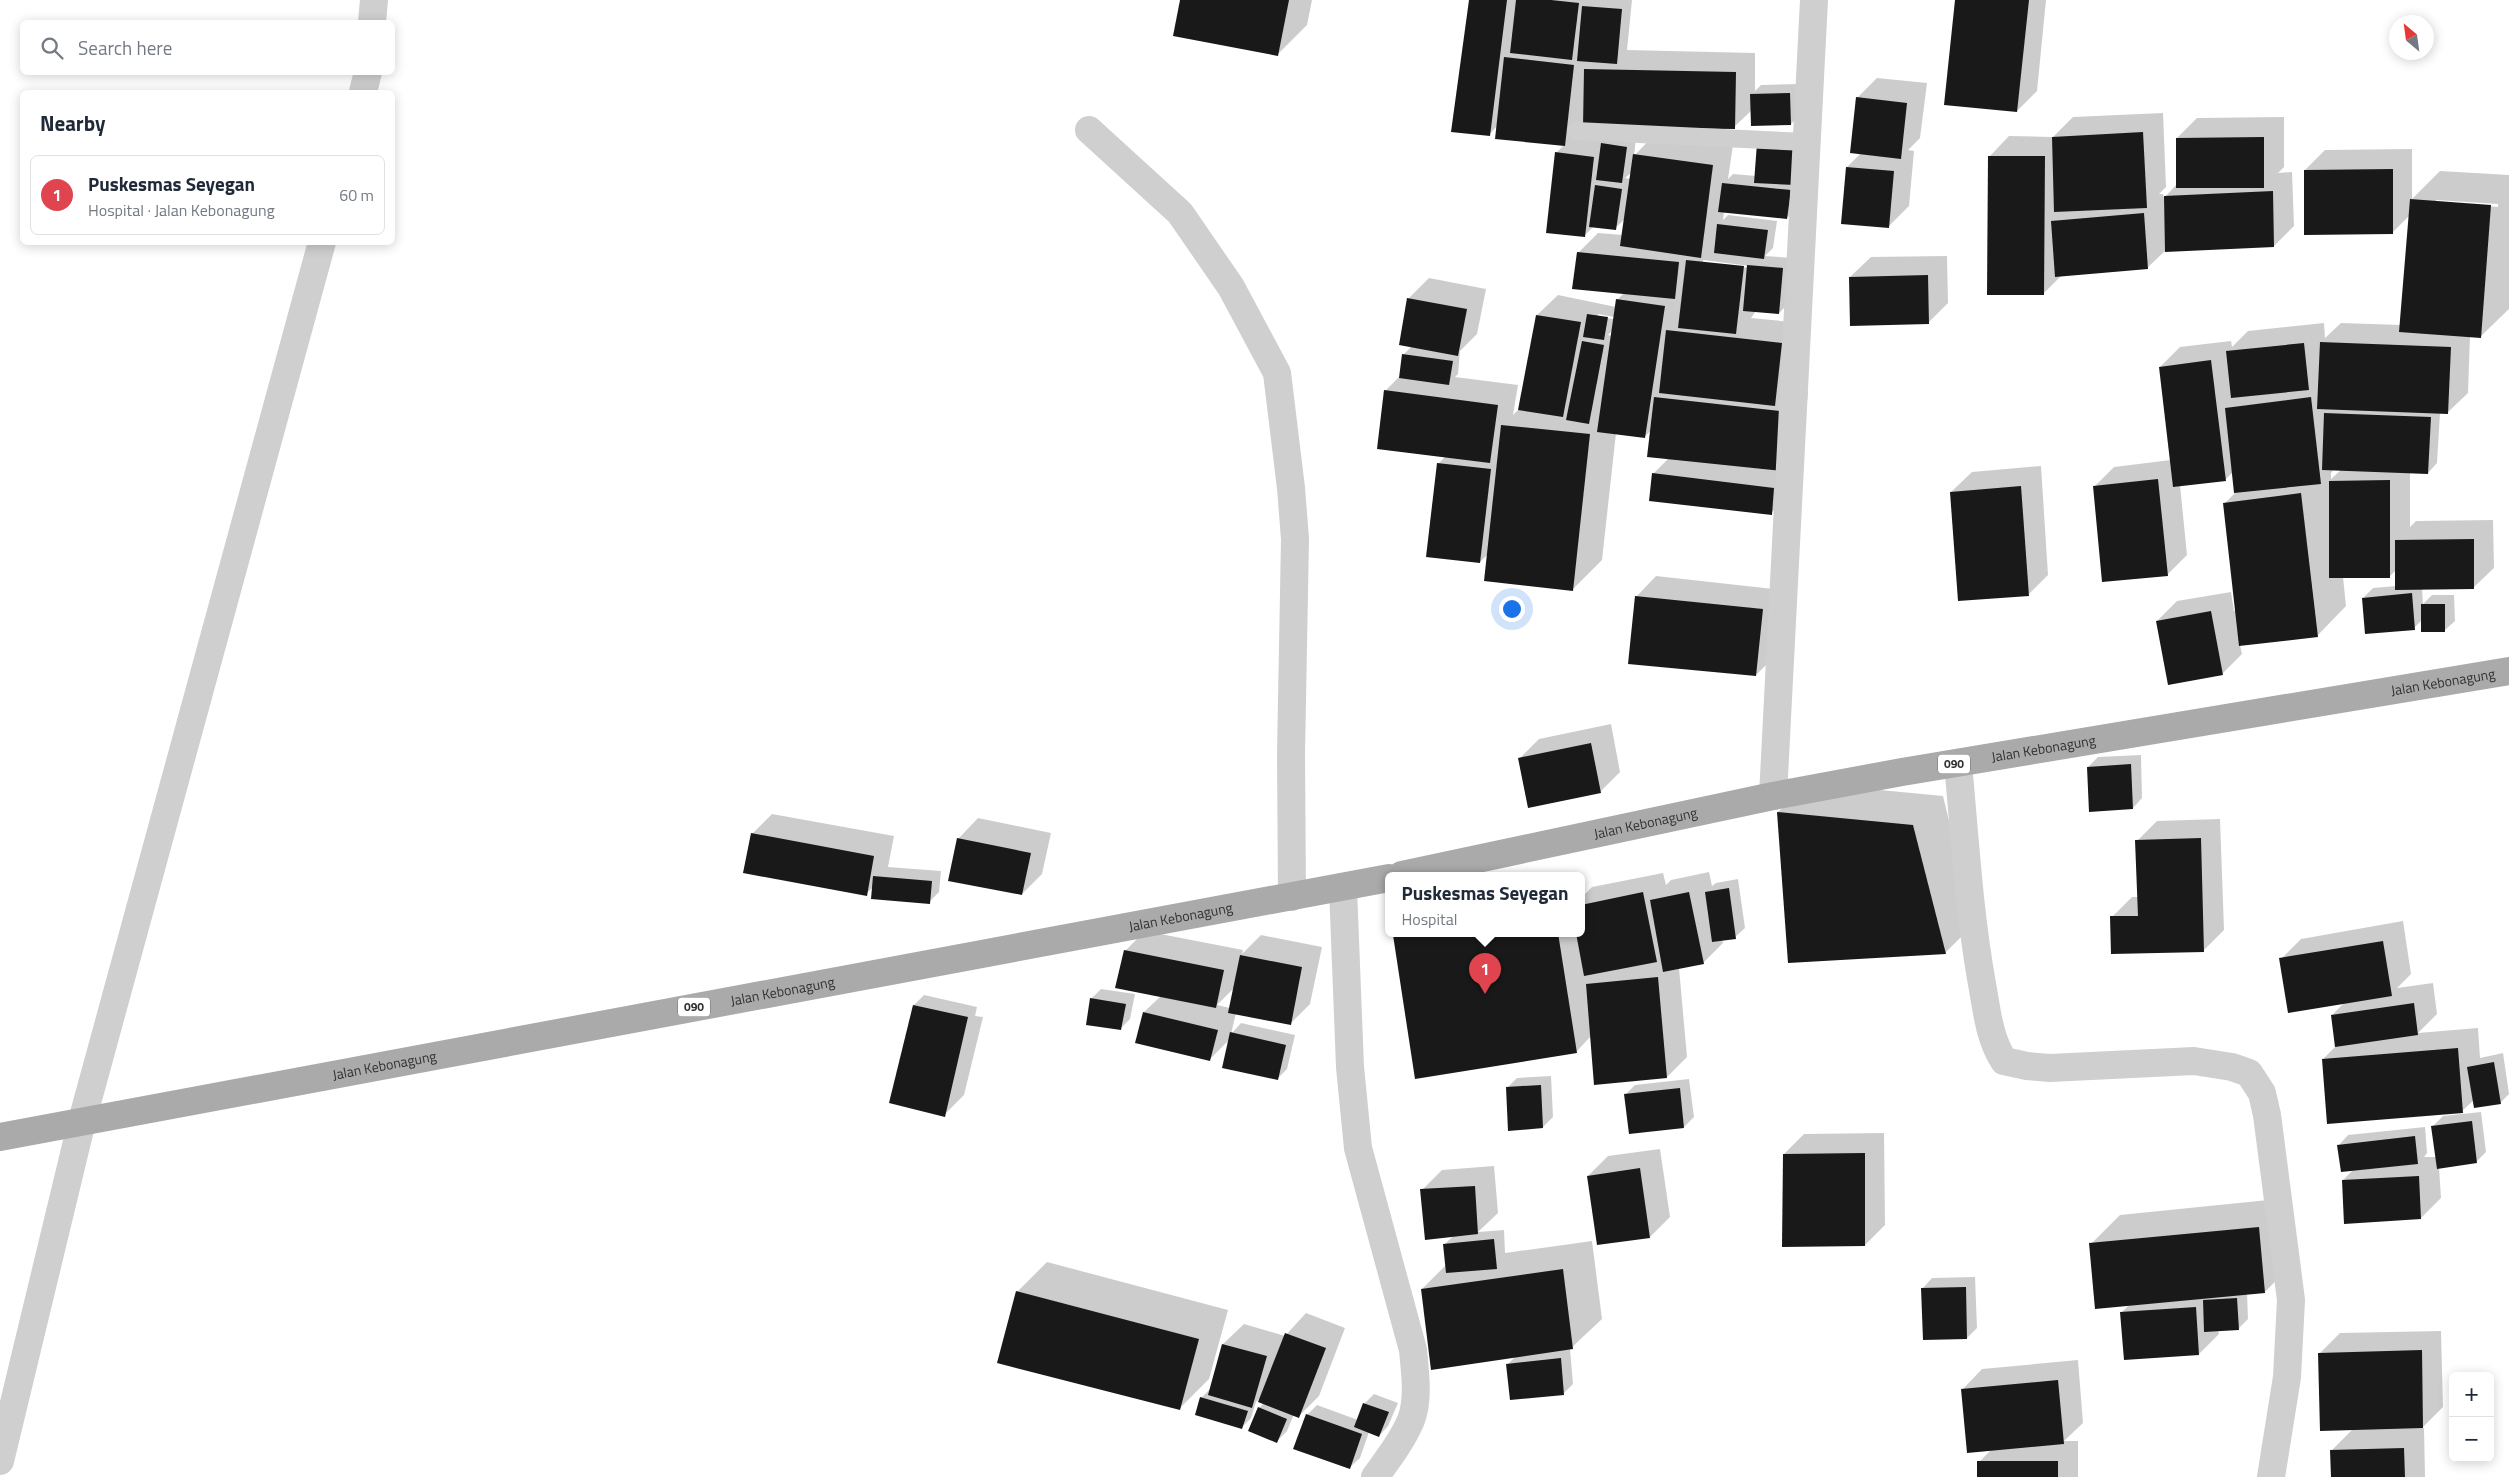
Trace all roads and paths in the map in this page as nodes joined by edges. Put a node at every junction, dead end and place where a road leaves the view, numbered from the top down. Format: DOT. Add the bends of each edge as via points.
graph roads {
  1 [pos="374,0"];
  2 [pos="1814,0"];
  3 [pos="372,20"];
  4 [pos="367,75"];
  5 [pos="364,90"];
  6 [pos="1089,130"];
  7 [pos="1576,131"];
  8 [pos="1806,142"];
  9 [pos="321,245"];
  10 [pos="2509,671"];
  11 [pos="1958,764"];
  12 [pos="1773,796"];
  13 [pos="1416,872"];
  14 [pos="1385,879"];
  15 [pos="1343,888"];
  16 [pos="1292,897"];
  17 [pos="82,1121"];
  18 [pos="0,1137"];
  19 [pos="0,1461"];
  20 [pos="1375,1477"];
  21 [pos="2271,1477"];
  1 -- 3 [label="street"];
  2 -- 8 [label="street"];
  4 -- 5 [label="street"];
  6 -- 16 [label="street" via="1180,213 1231,287 1277,373 1295,538"];
  7 -- 8 [label="lane"];
  8 -- 12 [label="street"];
  9 -- 17 [label="street"];
  10 -- 11 [label="main road, Jalan Kebonagung / 090"];
  11 -- 12 [label="main road, Jalan Kebonagung / 090"];
  11 -- 21 [label="street" via="1975,943 1994,1043 2004,1061 2050,1068 2194,1061 2249,1073 2262,1093 2291,1300 2287,1377"];
  12 -- 13 [label="main road, Jalan Kebonagung / 090"];
  14 -- 15 [label="main road, Jalan Kebonagung / 090"];
  15 -- 16 [label="main road, Jalan Kebonagung / 090"];
  15 -- 20 [label="street" via="1350,1066 1358,1148 1413,1350 1416,1380 1412,1419"];
  16 -- 17 [label="main road, Jalan Kebonagung / 090"];
  17 -- 18 [label="main road, Jalan Kebonagung / 090"];
  17 -- 19 [label="street"];
}
